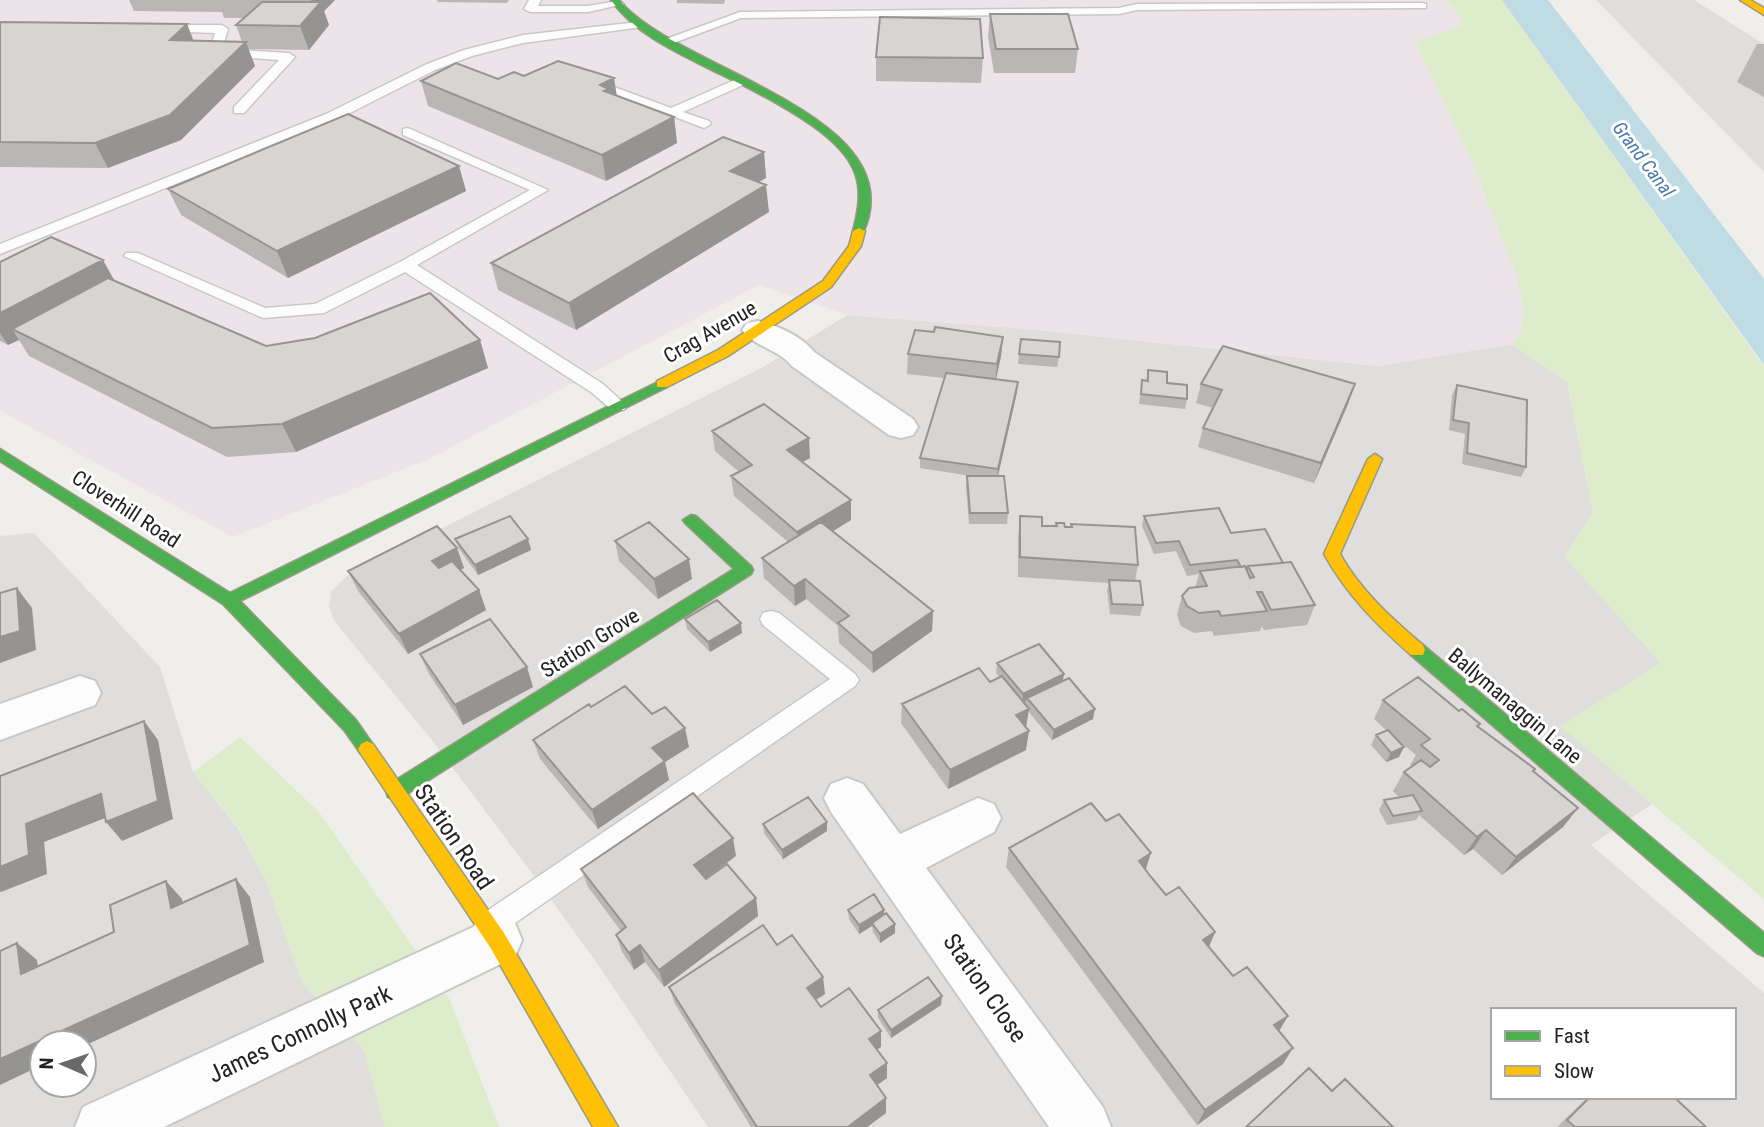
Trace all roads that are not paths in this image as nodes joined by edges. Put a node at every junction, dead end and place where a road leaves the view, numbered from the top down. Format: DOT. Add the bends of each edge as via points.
graph roads {
  1 [pos="535,0"];
  2 [pos="1744,0"];
  3 [pos="617,2"];
  4 [pos="1135,4"];
  5 [pos="1422,6"];
  6 [pos="1764,12"];
  7 [pos="638,25"];
  8 [pos="153,30"];
  9 [pos="664,42"];
  10 [pos="573,79"];
  11 [pos="740,82"];
  12 [pos="239,110"];
  13 [pos="672,112"];
  14 [pos="704,124"];
  15 [pos="408,132"];
  16 [pos="0,249"];
  17 [pos="132,256"];
  18 [pos="406,265"];
  19 [pos="758,330"];
  20 [pos="618,406"];
  21 [pos="901,427"];
  22 [pos="0,454"];
  23 [pos="1375,459"];
  24 [pos="691,520"];
  25 [pos="229,600"];
  26 [pos="771,619"];
  27 [pos="80,693"];
  28 [pos="0,722"];
  29 [pos="395,791"];
  30 [pos="847,798"];
  31 [pos="978,818"];
  32 [pos="894,861"];
  33 [pos="493,933"];
  34 [pos="1764,946"];
  35 [pos="1072,1123"];
  36 [pos="103,1127"];
  37 [pos="606,1127"];
  1 -- 3 [label="lane" via="530,9 588,9"];
  2 -- 6 [label="street"];
  3 -- 7 [label="street, Crag Avenue"];
  4 -- 5 [label="lane"];
  4 -- 9 [label="lane" via="1119,11 740,15"];
  7 -- 9 [label="street, Crag Avenue"];
  7 -- 16 [label="lane" via="523,39 468,53 331,117"];
  8 -- 12 [label="lane" via="222,29 215,52 289,57"];
  9 -- 11 [label="street, Crag Avenue"];
  10 -- 13 [label="lane"];
  11 -- 13 [label="lane"];
  11 -- 19 [label="street, Crag Avenue" via="832,135 857,164 865,204 855,246 827,284"];
  13 -- 14 [label="lane"];
  15 -- 18 [label="lane" via="541,190"];
  17 -- 18 [label="lane" via="263,313 318,309"];
  18 -- 20 [label="lane"];
  19 -- 20 [label="street, Crag Avenue" via="723,353"];
  19 -- 21 [label="street" via="797,351"];
  20 -- 25 [label="street, Crag Avenue"];
  22 -- 25 [label="street, Cloverhill Road"];
  23 -- 34 [label="street, Ballymanaggin Lane" via="1332,554 1346,582 1369,609"];
  24 -- 29 [label="street, Station Grove" via="745,570"];
  25 -- 29 [label="street, Station Road" via="349,725"];
  26 -- 33 [label="lane" via="847,680"];
  27 -- 28 [label="street"];
  29 -- 33 [label="street, Station Road"];
  30 -- 32 [label="street, Station Close"];
  31 -- 32 [label="street"];
  32 -- 35 [label="street, Station Close"];
  33 -- 36 [label="street, James Connolly Park"];
  33 -- 37 [label="street, Station Road"];
}
